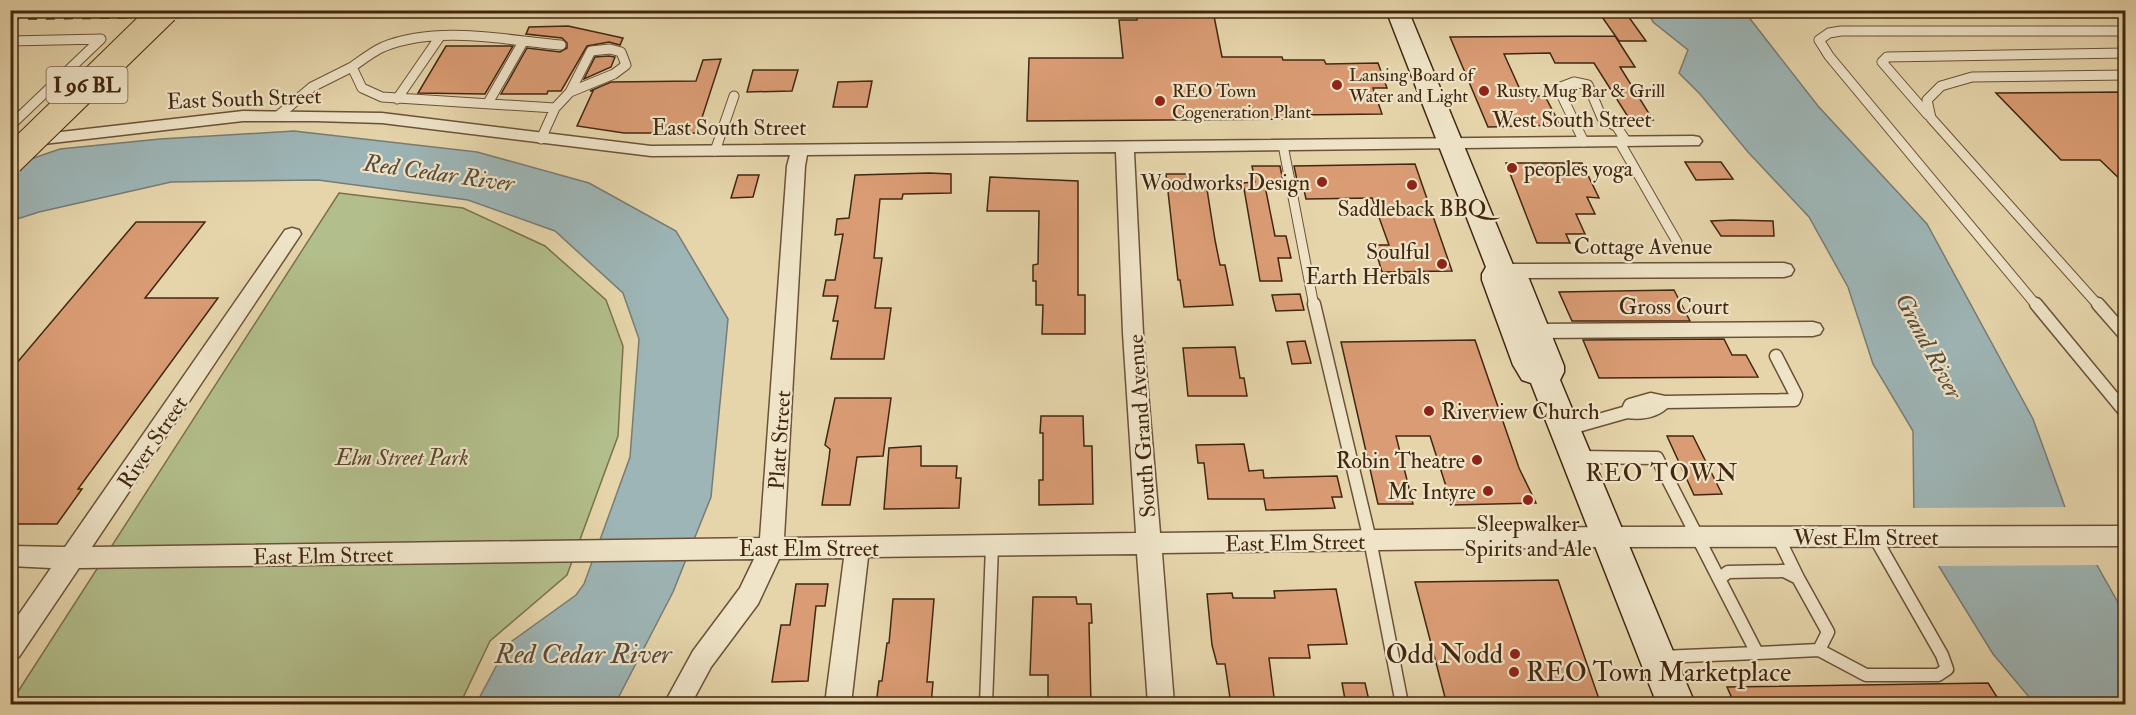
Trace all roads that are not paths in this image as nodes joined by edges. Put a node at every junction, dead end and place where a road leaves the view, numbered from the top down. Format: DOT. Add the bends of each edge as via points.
graph roads {
  1 [pos="165,10"];
  2 [pos="1397,10"];
  3 [pos="2126,31"];
  4 [pos="439,38"];
  5 [pos="10,41"];
  6 [pos="523,42"];
  7 [pos="561,45"];
  8 [pos="2126,53"];
  9 [pos="352,68"];
  10 [pos="2126,75"];
  11 [pos="570,92"];
  12 [pos="734,96"];
  13 [pos="397,99"];
  14 [pos="488,103"];
  15 [pos="555,108"];
  16 [pos="278,116"];
  17 [pos="1931,118"];
  18 [pos="10,126"];
  19 [pos="541,139"];
  20 [pos="1622,141"];
  21 [pos="1693,141"];
  22 [pos="1584,142"];
  23 [pos="10,143"];
  24 [pos="1451,143"];
  25 [pos="1282,145"];
  26 [pos="1125,146"];
  27 [pos="800,149"];
  28 [pos="715,150"];
  29 [pos="10,161"];
  30 [pos="292,234"];
  31 [pos="1677,242"];
  32 [pos="1784,270"];
  33 [pos="1502,271"];
  34 [pos="1813,330"];
  35 [pos="1536,331"];
  36 [pos="2126,336"];
  37 [pos="1776,356"];
  38 [pos="1543,376"];
  39 [pos="2126,413"];
  40 [pos="1569,443"];
  41 [pos="1874,536"];
  42 [pos="2126,536"];
  43 [pos="1607,537"];
  44 [pos="1779,537"];
  45 [pos="1698,538"];
  46 [pos="1370,540"];
  47 [pos="1149,544"];
  48 [pos="992,546"];
  49 [pos="857,548"];
  50 [pos="771,549"];
  51 [pos="10,556"];
  52 [pos="72,558"];
  53 [pos="1798,578"];
  54 [pos="1719,579"];
  55 [pos="18,626"];
  56 [pos="10,649"];
  57 [pos="1819,650"];
  58 [pos="1756,653"];
  59 [pos="1657,657"];
  60 [pos="677,705"];
  61 [pos="838,705"];
  62 [pos="986,705"];
  63 [pos="1161,705"];
  64 [pos="1402,705"];
  65 [pos="1676,705"];
  1 -- 29 [label="main road, I 96 BL, bridge"];
  2 -- 24 [label="street"];
  3 -- 39 [label="lane" via="1841,31 1820,40 1828,56"];
  4 -- 6 [label="lane"];
  4 -- 9 [label="lane" via="382,47"];
  4 -- 13 [label="lane"];
  5 -- 18 [label="lane" via="102,39"];
  6 -- 7 [label="lane"];
  6 -- 14 [label="lane"];
  8 -- 17 [label="lane" via="1887,57 1882,62"];
  9 -- 13 [label="lane" via="362,88"];
  9 -- 16 [label="lane" via="305,91"];
  10 -- 17 [label="lane" via="1982,76 1957,80 1929,96"];
  11 -- 11 [label="lane" via="591,51 621,52 626,65 620,71 586,82"];
  11 -- 15 [label="lane"];
  12 -- 28 [label="lane"];
  13 -- 14 [label="lane"];
  14 -- 15 [label="lane"];
  15 -- 19 [label="lane"];
  16 -- 19 [label="street, East South Street" via="382,118"];
  16 -- 23 [label="street, East South Street" via="159,124"];
  17 -- 36 [label="lane"];
  19 -- 28 [label="street, East South Street" via="651,150"];
  20 -- 21 [label="street, West South Street"];
  20 -- 22 [label="street, West South Street"];
  20 -- 22 [label="lane" via="1617,127 1602,118 1588,85 1566,82 1561,87 1562,96"];
  20 -- 31 [label="lane"];
  22 -- 24 [label="street, West South Street"];
  24 -- 25 [label="street, East South Street"];
  24 -- 33 [label="street"];
  25 -- 26 [label="street, East South Street"];
  25 -- 46 [label="lane" via="1310,287"];
  26 -- 27 [label="street, East South Street"];
  26 -- 47 [label="street, South Grand Avenue" via="1133,333"];
  27 -- 28 [label="street, East South Street"];
  27 -- 50 [label="street, Platt Street"];
  30 -- 52 [label="street, River Street"];
  32 -- 33 [label="street, Cottage Avenue"];
  33 -- 35 [label="street" via="1515,279"];
  33 -- 38 [label="street" via="1496,274 1496,280 1524,355 1533,372"];
  34 -- 35 [label="street, Gross Court"];
  35 -- 38 [label="street" via="1549,366 1549,372"];
  37 -- 40 [label="lane" via="1796,395 1794,400 1665,402 1659,408 1638,414 1626,412"];
  38 -- 40 [label="street"];
  40 -- 43 [label="street"];
  40 -- 45 [label="lane" via="1657,458"];
  41 -- 42 [label="street, West Elm Street"];
  41 -- 44 [label="street, West Elm Street"];
  41 -- 57 [label="lane" via="1947,669 1938,675 1866,675"];
  43 -- 45 [label="street, West Elm Street"];
  43 -- 46 [label="street, East Elm Street"];
  43 -- 59 [label="street"];
  44 -- 45 [label="street, West Elm Street"];
  44 -- 53 [label="lane"];
  45 -- 54 [label="lane"];
  46 -- 47 [label="street, East Elm Street"];
  46 -- 64 [label="lane"];
  47 -- 48 [label="street, East Elm Street"];
  47 -- 63 [label="street, South Grand Avenue"];
  48 -- 49 [label="street, East Elm Street"];
  48 -- 62 [label="lane"];
  49 -- 50 [label="street, East Elm Street"];
  49 -- 61 [label="street"];
  50 -- 52 [label="street, East Elm Street"];
  50 -- 60 [label="street, Platt Street" via="749,596 702,659"];
  51 -- 52 [label="street, East Elm Street"];
  52 -- 55 [label="street, River Street"];
  53 -- 54 [label="lane" via="1784,571 1728,572"];
  53 -- 57 [label="lane" via="1828,632"];
  54 -- 58 [label="lane"];
  55 -- 56 [label="street, River Street"];
  57 -- 58 [label="lane"];
  58 -- 59 [label="lane"];
  59 -- 65 [label="street"];
}
